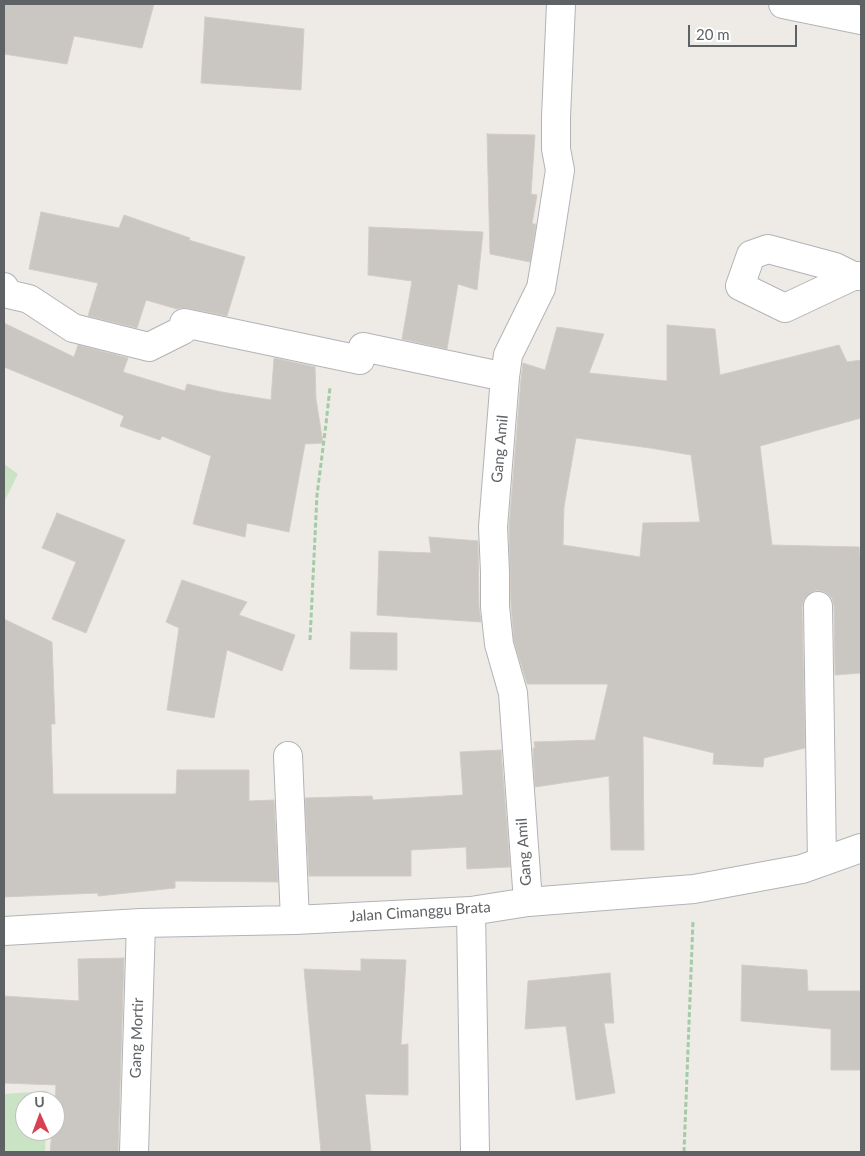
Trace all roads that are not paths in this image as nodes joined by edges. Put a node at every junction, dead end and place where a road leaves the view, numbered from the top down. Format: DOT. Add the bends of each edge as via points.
graph roads {
  1 [pos="561,4"];
  2 [pos="783,4"];
  3 [pos="861,20"];
  4 [pos="4,287"];
  5 [pos="506,377"];
  6 [pos="818,606"];
  7 [pos="288,756"];
  8 [pos="861,848"];
  9 [pos="822,862"];
  10 [pos="528,902"];
  11 [pos="471,911"];
  12 [pos="296,920"];
  13 [pos="141,923"];
  14 [pos="4,931"];
  15 [pos="134,1152"];
  16 [pos="475,1152"];
  1 -- 5 [label="street, Gang Amil" via="556,117 560,170 541,288 508,354"];
  2 -- 3 [label="street"];
  4 -- 5 [label="street" via="8,294 29,299 73,328 149,347 183,330 184,323 360,360 363,347"];
  5 -- 10 [label="street, Gang Amil" via="493,527 495,607 499,644 513,693"];
  6 -- 9 [label="street"];
  7 -- 12 [label="street"];
  8 -- 9 [label="street, Jalan Cimanggu Brata"];
  9 -- 10 [label="street, Jalan Cimanggu Brata" via="802,869 694,889"];
  10 -- 11 [label="street, Jalan Cimanggu Brata"];
  11 -- 12 [label="street, Jalan Cimanggu Brata"];
  11 -- 16 [label="street"];
  12 -- 13 [label="street, Jalan Cimanggu Brata"];
  13 -- 14 [label="street, Jalan Cimanggu Brata"];
  13 -- 15 [label="street, Gang Mortir"];
}
